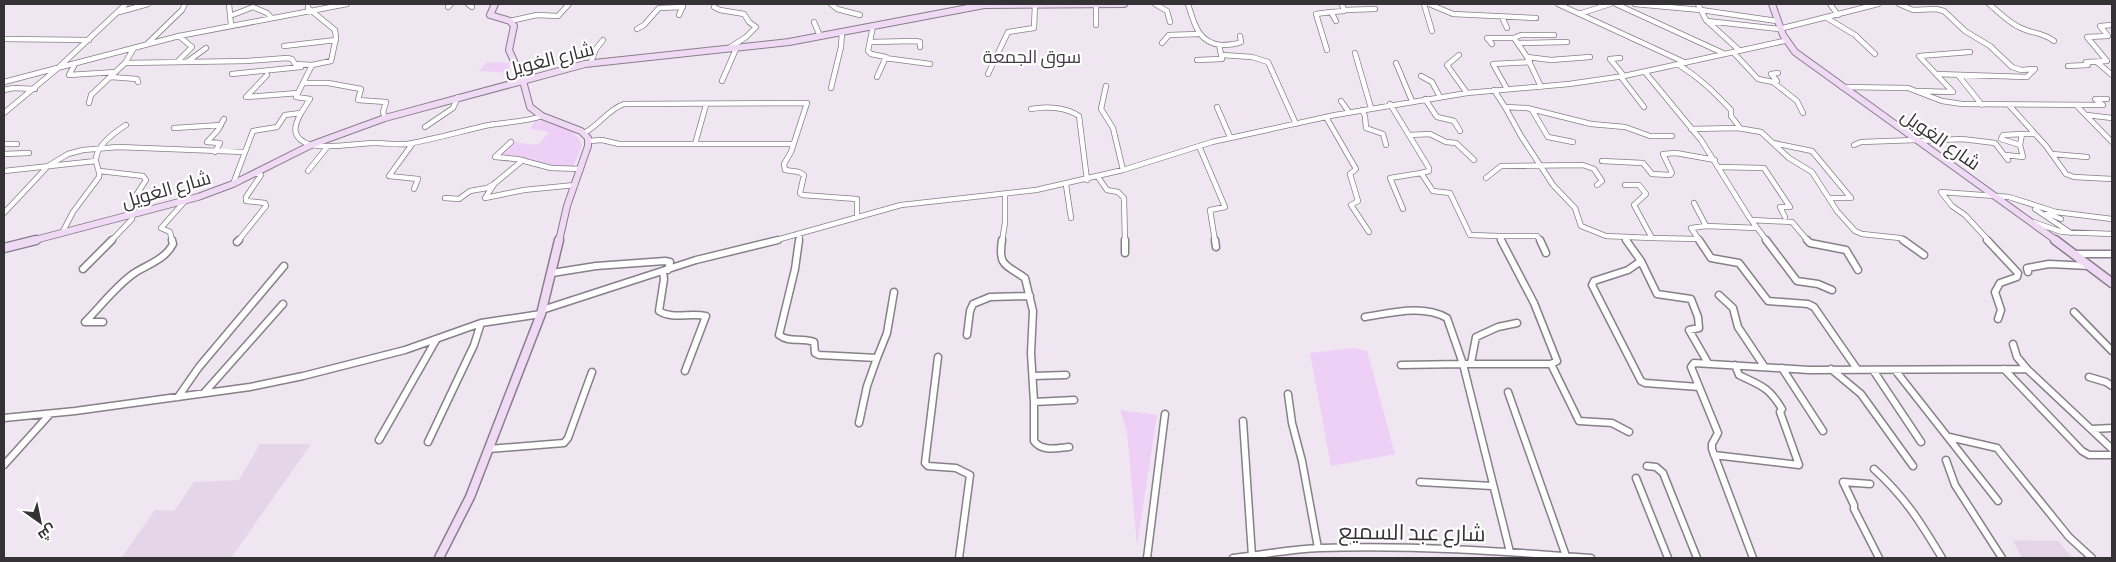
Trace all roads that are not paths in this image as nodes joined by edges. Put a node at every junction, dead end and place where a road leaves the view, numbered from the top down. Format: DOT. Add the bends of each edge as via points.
graph roads {
  1 [pos="126,4"];
  2 [pos="148,4"];
  3 [pos="185,4"];
  4 [pos="229,4"];
  5 [pos="308,4"];
  6 [pos="347,4"];
  7 [pos="468,4"];
  8 [pos="495,4"];
  9 [pos="569,4"];
  10 [pos="831,4"];
  11 [pos="982,4"];
  12 [pos="1035,4"];
  13 [pos="1058,4"];
  14 [pos="1096,4"];
  15 [pos="1124,4"];
  16 [pos="1155,4"];
  17 [pos="1188,4"];
  18 [pos="1342,4"];
  19 [pos="1424,4"];
  20 [pos="1429,4"];
  21 [pos="1558,4"];
  22 [pos="1610,4"];
  23 [pos="1616,4"];
  24 [pos="1635,4"];
  25 [pos="1698,4"];
  26 [pos="1770,4"];
  27 [pos="1830,4"];
  28 [pos="1878,4"];
  29 [pos="1899,4"];
  30 [pos="1990,4"];
  31 [pos="684,5"];
  32 [pos="472,7"];
  33 [pos="714,7"];
  34 [pos="1375,9"];
  35 [pos="313,10"];
  36 [pos="1344,10"];
  37 [pos="1701,10"];
  38 [pos="119,12"];
  39 [pos="1331,12"];
  40 [pos="1579,14"];
  41 [pos="678,15"];
  42 [pos="860,15"];
  43 [pos="1838,15"];
  44 [pos="230,16"];
  45 [pos="1502,16"];
  46 [pos="272,18"];
  47 [pos="1536,18"];
  48 [pos="1828,18"];
  49 [pos="510,21"];
  50 [pos="1336,21"];
  51 [pos="1707,21"];
  52 [pos="1777,21"];
  53 [pos="814,22"];
  54 [pos="1170,22"];
  55 [pos="1096,24"];
  56 [pos="231,25"];
  57 [pos="2112,25"];
  58 [pos="873,26"];
  59 [pos="1508,28"];
  60 [pos="637,29"];
  61 [pos="1780,29"];
  62 [pos="1432,31"];
  63 [pos="842,32"];
  64 [pos="1199,34"];
  65 [pos="1554,35"];
  66 [pos="179,36"];
  67 [pos="820,36"];
  68 [pos="1240,36"];
  69 [pos="1514,38"];
  70 [pos="4,39"];
  71 [pos="89,40"];
  72 [pos="336,40"];
  73 [pos="603,40"];
  74 [pos="1784,41"];
  75 [pos="2054,41"];
  76 [pos="870,42"];
  77 [pos="1567,42"];
  78 [pos="1162,43"];
  79 [pos="147,44"];
  80 [pos="1492,44"];
  81 [pos="1518,44"];
  82 [pos="1219,45"];
  83 [pos="284,46"];
  84 [pos="920,47"];
  85 [pos="134,48"];
  86 [pos="206,48"];
  87 [pos="736,48"];
  88 [pos="726,50"];
  89 [pos="1327,50"];
  90 [pos="1739,50"];
  91 [pos="1733,52"];
  92 [pos="1970,52"];
  93 [pos="1355,53"];
  94 [pos="1725,54"];
  95 [pos="1875,54"];
  96 [pos="1222,55"];
  97 [pos="1459,55"];
  98 [pos="1590,57"];
  99 [pos="885,58"];
  100 [pos="1620,58"];
  101 [pos="1529,59"];
  102 [pos="1196,60"];
  103 [pos="177,62"];
  104 [pos="187,62"];
  105 [pos="592,62"];
  106 [pos="2097,62"];
  107 [pos="126,63"];
  108 [pos="1396,63"];
  109 [pos="1686,63"];
  110 [pos="75,64"];
  111 [pos="311,64"];
  112 [pos="930,64"];
  113 [pos="1679,65"];
  114 [pos="2068,66"];
  115 [pos="58,68"];
  116 [pos="116,72"];
  117 [pos="1645,72"];
  118 [pos="1778,73"];
  119 [pos="232,74"];
  120 [pos="267,74"];
  121 [pos="988,74"];
  122 [pos="1936,74"];
  123 [pos="1958,75"];
  124 [pos="2112,75"];
  125 [pos="1421,76"];
  126 [pos="1622,76"];
  127 [pos="111,77"];
  128 [pos="877,77"];
  129 [pos="523,81"];
  130 [pos="722,81"];
  131 [pos="4,82"];
  132 [pos="138,82"];
  133 [pos="1773,82"];
  134 [pos="303,83"];
  135 [pos="1106,86"];
  136 [pos="1541,87"];
  137 [pos="1842,87"];
  138 [pos="831,88"];
  139 [pos="34,89"];
  140 [pos="1508,89"];
  141 [pos="4,90"];
  142 [pos="1494,90"];
  143 [pos="1918,91"];
  144 [pos="1467,93"];
  145 [pos="298,94"];
  146 [pos="458,97"];
  147 [pos="1440,97"];
  148 [pos="1425,99"];
  149 [pos="2107,99"];
  150 [pos="1341,101"];
  151 [pos="1412,101"];
  152 [pos="90,103"];
  153 [pos="1390,104"];
  154 [pos="706,105"];
  155 [pos="1982,105"];
  156 [pos="2009,105"];
  157 [pos="2076,105"];
  158 [pos="1217,107"];
  159 [pos="1506,107"];
  160 [pos="1644,107"];
  161 [pos="1371,108"];
  162 [pos="1031,109"];
  163 [pos="1362,110"];
  164 [pos="1532,110"];
  165 [pos="1349,112"];
  166 [pos="4,113"];
  167 [pos="301,113"];
  168 [pos="1803,113"];
  169 [pos="2087,115"];
  170 [pos="542,116"];
  171 [pos="1326,117"];
  172 [pos="385,118"];
  173 [pos="2112,118"];
  174 [pos="224,119"];
  175 [pos="1296,124"];
  176 [pos="126,125"];
  177 [pos="221,126"];
  178 [pos="425,127"];
  179 [pos="174,128"];
  180 [pos="1691,129"];
  181 [pos="1741,129"];
  182 [pos="1460,132"];
  183 [pos="584,133"];
  184 [pos="2022,134"];
  185 [pos="2034,134"];
  186 [pos="1408,135"];
  187 [pos="1672,136"];
  188 [pos="1230,137"];
  189 [pos="2001,139"];
  190 [pos="1918,140"];
  191 [pos="588,141"];
  192 [pos="511,142"];
  193 [pos="1573,142"];
  194 [pos="2112,142"];
  195 [pos="413,143"];
  196 [pos="1771,143"];
  197 [pos="1995,143"];
  198 [pos="4,144"];
  199 [pos="17,144"];
  200 [pos="311,144"];
  201 [pos="695,144"];
  202 [pos="793,144"];
  203 [pos="1386,145"];
  204 [pos="1854,145"];
  205 [pos="2020,145"];
  206 [pos="328,146"];
  207 [pos="1198,146"];
  208 [pos="100,149"];
  209 [pos="215,152"];
  210 [pos="245,152"];
  211 [pos="29,153"];
  212 [pos="4,154"];
  213 [pos="2052,154"];
  214 [pos="2087,156"];
  215 [pos="523,160"];
  216 [pos="1474,160"];
  217 [pos="1715,160"];
  218 [pos="96,161"];
  219 [pos="1602,161"];
  220 [pos="1539,164"];
  221 [pos="47,167"];
  222 [pos="1720,167"];
  223 [pos="581,169"];
  224 [pos="1123,170"];
  225 [pos="4,171"];
  226 [pos="100,171"];
  227 [pos="308,171"];
  228 [pos="255,173"];
  229 [pos="1421,173"];
  230 [pos="1098,177"];
  231 [pos="1486,178"];
  232 [pos="2112,179"];
  233 [pos="1087,180"];
  234 [pos="495,183"];
  235 [pos="234,184"];
  236 [pos="575,185"];
  237 [pos="1066,185"];
  238 [pos="1597,185"];
  239 [pos="1625,185"];
  240 [pos="414,189"];
  241 [pos="1005,194"];
  242 [pos="1995,196"];
  243 [pos="445,198"];
  244 [pos="1829,198"];
  245 [pos="185,201"];
  246 [pos="2025,202"];
  247 [pos="1694,203"];
  248 [pos="1403,209"];
  249 [pos="4,213"];
  250 [pos="133,214"];
  251 [pos="2072,214"];
  252 [pos="857,217"];
  253 [pos="1785,217"];
  254 [pos="1071,218"];
  255 [pos="2112,219"];
  256 [pos="1752,220"];
  257 [pos="2031,221"];
  258 [pos="2061,222"];
  259 [pos="1706,226"];
  260 [pos="1757,228"];
  261 [pos="1369,232"];
  262 [pos="62,233"];
  263 [pos="2072,233"];
  264 [pos="800,234"];
  265 [pos="2112,234"];
  266 [pos="1499,236"];
  267 [pos="1652,238"];
  268 [pos="1626,239"];
  269 [pos="1698,239"];
  270 [pos="236,242"];
  271 [pos="1216,247"];
  272 [pos="4,248"];
  273 [pos="1126,253"];
  274 [pos="1546,253"];
  275 [pos="2075,254"];
  276 [pos="2112,254"];
  277 [pos="1924,255"];
  278 [pos="1640,261"];
  279 [pos="284,266"];
  280 [pos="2092,266"];
  281 [pos="84,269"];
  282 [pos="1858,270"];
  283 [pos="666,271"];
  284 [pos="552,272"];
  285 [pos="2028,272"];
  286 [pos="2112,283"];
  287 [pos="1832,290"];
  288 [pos="894,292"];
  289 [pos="1719,294"];
  290 [pos="1030,296"];
  291 [pos="283,304"];
  292 [pos="541,312"];
  293 [pos="2074,312"];
  294 [pos="1365,317"];
  295 [pos="1998,319"];
  296 [pos="103,322"];
  297 [pos="1517,323"];
  298 [pos="481,324"];
  299 [pos="967,335"];
  300 [pos="436,340"];
  301 [pos="2013,344"];
  302 [pos="2112,350"];
  303 [pos="938,357"];
  304 [pos="877,358"];
  305 [pos="1471,363"];
  306 [pos="1708,363"];
  307 [pos="1463,364"];
  308 [pos="1551,364"];
  309 [pos="1401,365"];
  310 [pos="1734,365"];
  311 [pos="1764,366"];
  312 [pos="1782,368"];
  313 [pos="1830,369"];
  314 [pos="1857,369"];
  315 [pos="2027,369"];
  316 [pos="1874,370"];
  317 [pos="1895,370"];
  318 [pos="2004,370"];
  319 [pos="685,371"];
  320 [pos="592,372"];
  321 [pos="1066,375"];
  322 [pos="1033,376"];
  323 [pos="2089,377"];
  324 [pos="2112,386"];
  325 [pos="1699,387"];
  326 [pos="1508,392"];
  327 [pos="204,394"];
  328 [pos="1288,394"];
  329 [pos="178,397"];
  330 [pos="1074,400"];
  331 [pos="1034,402"];
  332 [pos="50,414"];
  333 [pos="1165,414"];
  334 [pos="4,418"];
  335 [pos="1243,422"];
  336 [pos="859,423"];
  337 [pos="2112,428"];
  338 [pos="2092,429"];
  339 [pos="1823,431"];
  340 [pos="1629,432"];
  341 [pos="1949,438"];
  342 [pos="379,440"];
  343 [pos="428,442"];
  344 [pos="1921,442"];
  345 [pos="1069,447"];
  346 [pos="489,449"];
  347 [pos="2112,449"];
  348 [pos="2112,454"];
  349 [pos="1714,455"];
  350 [pos="1946,460"];
  351 [pos="4,465"];
  352 [pos="1647,466"];
  353 [pos="1913,466"];
  354 [pos="1874,469"];
  355 [pos="1636,478"];
  356 [pos="1420,482"];
  357 [pos="1870,484"];
  358 [pos="1492,486"];
  359 [pos="1998,501"];
  360 [pos="1318,548"];
  361 [pos="1510,552"];
  362 [pos="1252,556"];
  363 [pos="1566,556"];
  364 [pos="439,558"];
  365 [pos="959,558"];
  366 [pos="1147,558"];
  367 [pos="1233,558"];
  368 [pos="1591,558"];
  369 [pos="1668,558"];
  370 [pos="1697,558"];
  371 [pos="1753,558"];
  372 [pos="1879,558"];
  373 [pos="1942,558"];
  374 [pos="2002,558"];
  375 [pos="2092,558"];
  1 -- 38 [label="street"];
  2 -- 38 [label="street"];
  3 -- 79 [label="street"];
  4 -- 44 [label="street"];
  5 -- 35 [label="street" via="308,8"];
  6 -- 35 [label="street"];
  7 -- 32 [label="street"];
  8 -- 49 [label="street" via="491,16"];
  9 -- 49 [label="street" via="558,16 537,15"];
  10 -- 42 [label="street" via="837,9"];
  11 -- 12 [label="street, شارع الغويل"];
  11 -- 58 [label="street, شارع الغويل"];
  12 -- 13 [label="street, شارع الغويل"];
  12 -- 121 [label="street" via="1034,28 1008,32"];
  13 -- 14 [label="street, شارع الغويل"];
  14 -- 15 [label="street, شارع الغويل"];
  14 -- 55 [label="street"];
  16 -- 54 [label="street" via="1167,11"];
  17 -- 64 [label="street"];
  18 -- 36 [label="street"];
  19 -- 62 [label="street"];
  20 -- 45 [label="street" via="1453,14"];
  21 -- 40 [label="street"];
  22 -- 40 [label="street"];
  23 -- 94 [label="street"];
  24 -- 37 [label="street"];
  25 -- 37 [label="street"];
  26 -- 52 [label="street, شارع الغويل"];
  27 -- 43 [label="street"];
  28 -- 43 [label="street"];
  29 -- 123 [label="street" via="1914,10 1944,11 2012,67 2035,69 2027,77"];
  30 -- 75 [label="street" via="2020,28 2043,32"];
  31 -- 41 [label="street"];
  31 -- 60 [label="street" via="659,8"];
  33 -- 88 [label="street" via="744,14 756,27"];
  34 -- 36 [label="street"];
  35 -- 46 [label="street"];
  35 -- 72 [label="street" via="333,27"];
  36 -- 39 [label="street"];
  37 -- 51 [label="street"];
  37 -- 52 [label="street"];
  38 -- 71 [label="street"];
  39 -- 50 [label="street"];
  39 -- 89 [label="street" via="1316,14"];
  40 -- 109 [label="street"];
  43 -- 48 [label="street"];
  44 -- 46 [label="street" via="253,7"];
  44 -- 56 [label="street"];
  45 -- 47 [label="street"];
  45 -- 59 [label="street"];
  46 -- 56 [label="street"];
  48 -- 61 [label="street"];
  48 -- 95 [label="street" via="1855,35"];
  49 -- 129 [label="street" via="514,26 509,50"];
  51 -- 61 [label="street"];
  51 -- 90 [label="street"];
  52 -- 61 [label="street, شارع الغويل"];
  53 -- 67 [label="street"];
  56 -- 66 [label="street"];
  57 -- 106 [label="street" via="2100,26 2108,36 2087,37 2107,60"];
  58 -- 63 [label="street, شارع الغويل"];
  58 -- 76 [label="street"];
  61 -- 74 [label="street, شارع الغويل"];
  63 -- 67 [label="street, شارع الغويل"];
  63 -- 138 [label="street" via="842,49 835,64"];
  64 -- 78 [label="street" via="1169,35"];
  64 -- 82 [label="street" via="1208,42"];
  65 -- 69 [label="street"];
  66 -- 79 [label="street"];
  66 -- 103 [label="street" via="192,46"];
  67 -- 87 [label="street, شارع الغويل"];
  68 -- 82 [label="street" via="1240,44"];
  69 -- 80 [label="street" via="1486,38"];
  69 -- 81 [label="street"];
  70 -- 71 [label="street"];
  71 -- 115 [label="street"];
  72 -- 83 [label="street"];
  72 -- 111 [label="street" via="331,61"];
  73 -- 105 [label="street"];
  74 -- 90 [label="street"];
  74 -- 137 [label="street, شارع الغويل"];
  76 -- 84 [label="street" via="916,41 920,42"];
  76 -- 99 [label="street" via="869,53"];
  77 -- 81 [label="street"];
  79 -- 85 [label="street"];
  81 -- 101 [label="street"];
  82 -- 96 [label="street"];
  85 -- 107 [label="street"];
  85 -- 110 [label="street"];
  86 -- 104 [label="street"];
  87 -- 88 [label="street, شارع الغويل"];
  87 -- 130 [label="street"];
  88 -- 105 [label="street, شارع الغويل"];
  90 -- 91 [label="street"];
  91 -- 94 [label="street"];
  91 -- 133 [label="street" via="1758,79"];
  92 -- 122 [label="street" via="1920,56"];
  93 -- 161 [label="street"];
  94 -- 109 [label="street"];
  96 -- 102 [label="street" via="1220,59"];
  96 -- 175 [label="street" via="1262,58 1268,62"];
  97 -- 144 [label="street" via="1447,65"];
  98 -- 101 [label="street"];
  99 -- 112 [label="street"];
  99 -- 128 [label="street"];
  100 -- 126 [label="street" via="1610,59"];
  101 -- 136 [label="street"];
  101 -- 140 [label="street" via="1493,64"];
  103 -- 104 [label="street"];
  103 -- 107 [label="street"];
  104 -- 111 [label="street" via="289,58 294,64"];
  105 -- 129 [label="street, شارع الغويل"];
  106 -- 114 [label="street"];
  106 -- 124 [label="street"];
  107 -- 116 [label="street"];
  108 -- 151 [label="street"];
  109 -- 113 [label="street"];
  110 -- 115 [label="street"];
  110 -- 116 [label="street" via="69,75"];
  111 -- 119 [label="street"];
  111 -- 134 [label="street"];
  113 -- 117 [label="street"];
  113 -- 181 [label="street" via="1700,78 1721,99"];
  115 -- 131 [label="street"];
  115 -- 139 [label="street"];
  116 -- 127 [label="street"];
  117 -- 126 [label="street"];
  117 -- 180 [label="street"];
  118 -- 133 [label="street" via="1771,74 1777,81"];
  120 -- 145 [label="street" via="246,97"];
  122 -- 123 [label="street"];
  122 -- 143 [label="street" via="1953,92"];
  123 -- 155 [label="street"];
  125 -- 147 [label="street" via="1432,82"];
  126 -- 136 [label="street"];
  126 -- 160 [label="street"];
  127 -- 132 [label="street" via="137,79"];
  127 -- 152 [label="street" via="91,95"];
  129 -- 146 [label="street, شارع الغويل"];
  129 -- 170 [label="street" via="530,107"];
  133 -- 168 [label="street" via="1797,101"];
  134 -- 145 [label="street"];
  134 -- 172 [label="street" via="328,83 362,89 358,100 386,102"];
  135 -- 224 [label="street" via="1100,109 1113,128"];
  136 -- 140 [label="street"];
  137 -- 143 [label="street"];
  137 -- 190 [label="street, شارع الغويل"];
  139 -- 141 [label="street"];
  139 -- 166 [label="street"];
  140 -- 142 [label="street"];
  142 -- 144 [label="street"];
  142 -- 159 [label="street"];
  143 -- 155 [label="street" via="1942,101"];
  144 -- 147 [label="street"];
  145 -- 167 [label="street" via="297,98 310,99"];
  146 -- 172 [label="street, شارع الغويل"];
  146 -- 178 [label="street" via="452,108"];
  147 -- 148 [label="street"];
  148 -- 151 [label="street"];
  148 -- 182 [label="street" via="1437,117 1454,120"];
  149 -- 157 [label="street" via="2095,99 2103,106"];
  150 -- 165 [label="street"];
  151 -- 153 [label="street"];
  153 -- 161 [label="street"];
  153 -- 186 [label="street"];
  154 -- 183 [label="street" via="624,104 606,112 594,128"];
  154 -- 201 [label="street"];
  154 -- 202 [label="street" via="807,102"];
  155 -- 156 [label="street"];
  156 -- 157 [label="street"];
  156 -- 185 [label="street"];
  157 -- 169 [label="street"];
  158 -- 188 [label="street"];
  159 -- 164 [label="street"];
  159 -- 220 [label="street"];
  161 -- 163 [label="street"];
  162 -- 233 [label="street" via="1069,111 1079,116"];
  163 -- 165 [label="street"];
  163 -- 203 [label="street" via="1366,128 1383,134"];
  164 -- 187 [label="street" via="1591,124 1625,127 1650,136"];
  164 -- 193 [label="street" via="1548,137"];
  165 -- 171 [label="street"];
  167 -- 200 [label="street" via="295,132 302,142"];
  167 -- 210 [label="street" via="284,115 275,128 253,131"];
  169 -- 173 [label="street"];
  169 -- 194 [label="street"];
  170 -- 183 [label="street"];
  170 -- 195 [label="street" via="527,121 491,124"];
  171 -- 175 [label="street"];
  171 -- 261 [label="street" via="1356,169 1350,174 1358,201 1351,205"];
  172 -- 200 [label="street, شارع الغويل"];
  174 -- 177 [label="street"];
  175 -- 188 [label="street"];
  176 -- 208 [label="street"];
  177 -- 179 [label="street"];
  177 -- 209 [label="street" via="207,142 220,143"];
  180 -- 181 [label="street"];
  180 -- 217 [label="street"];
  181 -- 196 [label="street" via="1761,132"];
  183 -- 191 [label="street"];
  184 -- 185 [label="street"];
  184 -- 189 [label="street" via="2003,135"];
  184 -- 205 [label="street"];
  185 -- 213 [label="street"];
  186 -- 216 [label="street" via="1430,134 1456,143"];
  186 -- 229 [label="street" via="1430,168"];
  188 -- 207 [label="street"];
  189 -- 197 [label="street"];
  189 -- 205 [label="street"];
  190 -- 197 [label="street"];
  190 -- 204 [label="street"];
  190 -- 242 [label="street, شارع الغويل"];
  191 -- 201 [label="street"];
  191 -- 223 [label="street"];
  192 -- 215 [label="street" via="495,157"];
  195 -- 206 [label="street"];
  195 -- 240 [label="street" via="389,176 418,179"];
  196 -- 244 [label="street" via="1812,172"];
  196 -- 244 [label="street" via="1812,151 1851,198"];
  197 -- 205 [label="street" via="2007,158 2023,157"];
  198 -- 199 [label="street"];
  200 -- 206 [label="street"];
  200 -- 228 [label="street, شارع الغويل"];
  201 -- 202 [label="street"];
  202 -- 252 [label="street" via="784,168 804,174 802,196 857,199"];
  206 -- 227 [label="street"];
  207 -- 224 [label="street"];
  207 -- 271 [label="street" via="1225,207 1210,210"];
  208 -- 209 [label="street" via="148,147"];
  208 -- 218 [label="street"];
  208 -- 221 [label="street" via="67,154"];
  209 -- 210 [label="street"];
  210 -- 235 [label="street"];
  211 -- 212 [label="street"];
  213 -- 214 [label="street"];
  213 -- 232 [label="street" via="2069,176"];
  215 -- 223 [label="street" via="551,168"];
  215 -- 234 [label="street"];
  217 -- 219 [label="street" via="1663,154 1672,173 1670,175 1651,174 1642,162"];
  217 -- 222 [label="street"];
  218 -- 221 [label="street"];
  218 -- 226 [label="street"];
  220 -- 231 [label="street" via="1501,166"];
  220 -- 238 [label="street" via="1591,167 1602,181"];
  220 -- 268 [label="street" via="1552,185 1574,208 1581,226 1603,235"];
  221 -- 225 [label="street"];
  221 -- 249 [label="street"];
  222 -- 253 [label="street" via="1764,168 1790,207 1780,207"];
  222 -- 256 [label="street"];
  223 -- 236 [label="street"];
  224 -- 230 [label="street"];
  226 -- 250 [label="street" via="145,177 135,197"];
  226 -- 262 [label="street"];
  228 -- 235 [label="street, شارع الغويل"];
  228 -- 270 [label="street" via="261,176 246,201 265,203 266,206"];
  229 -- 248 [label="street" via="1390,178"];
  229 -- 266 [label="street" via="1433,191 1450,193 1469,234"];
  230 -- 233 [label="street"];
  230 -- 273 [label="street" via="1107,190 1118,192 1124,198"];
  233 -- 237 [label="street"];
  234 -- 236 [label="street" via="485,198"];
  234 -- 243 [label="street" via="470,191 458,199"];
  235 -- 245 [label="street, شارع الغويل"];
  236 -- 284 [label="street"];
  237 -- 241 [label="street"];
  237 -- 254 [label="street"];
  239 -- 267 [label="street" via="1639,186 1646,194 1634,205"];
  241 -- 252 [label="street" via="901,205"];
  241 -- 290 [label="street" via="1000,255 1002,262 1025,278"];
  242 -- 246 [label="street"];
  242 -- 257 [label="street, شارع الغويل"];
  242 -- 295 [label="street" via="1941,192 2018,273 2019,276 2000,283 1995,292 2001,310"];
  244 -- 277 [label="street" via="1837,212 1857,232 1900,238"];
  245 -- 250 [label="street, شارع الغويل"];
  245 -- 296 [label="street" via="161,228 170,232 173,244 170,250 133,274 85,322"];
  246 -- 251 [label="street"];
  246 -- 258 [label="street"];
  247 -- 259 [label="street"];
  250 -- 262 [label="street, شارع الغويل"];
  250 -- 281 [label="street"];
  251 -- 255 [label="street"];
  251 -- 258 [label="street"];
  252 -- 264 [label="street"];
  256 -- 260 [label="street"];
  256 -- 282 [label="street" via="1792,222 1810,242 1844,249"];
  257 -- 263 [label="street"];
  257 -- 275 [label="street, شارع الغويل"];
  258 -- 263 [label="street"];
  259 -- 260 [label="street"];
  259 -- 269 [label="street" via="1691,228"];
  260 -- 287 [label="street" via="1797,281"];
  262 -- 272 [label="street, شارع الغويل"];
  263 -- 265 [label="street"];
  264 -- 283 [label="street" via="718,254"];
  264 -- 304 [label="street" via="780,337 810,340 819,355"];
  266 -- 274 [label="street" via="1537,236"];
  266 -- 308 [label="street" via="1540,318 1557,361"];
  267 -- 268 [label="street"];
  267 -- 269 [label="street"];
  268 -- 278 [label="street"];
  269 -- 314 [label="street" via="1711,258 1740,263 1770,302 1814,307"];
  275 -- 276 [label="street"];
  275 -- 280 [label="street, شارع الغويل"];
  278 -- 306 [label="street" via="1656,294 1691,299 1699,328 1689,330"];
  278 -- 325 [label="street" via="1634,267 1592,284 1641,381"];
  279 -- 329 [label="street"];
  280 -- 285 [label="street" via="2039,265 2030,266"];
  280 -- 286 [label="street, شارع الغويل"];
  283 -- 284 [label="street" via="670,262 665,260"];
  283 -- 292 [label="street"];
  283 -- 319 [label="street" via="658,307 661,313 706,316"];
  284 -- 292 [label="street"];
  288 -- 304 [label="street" via="887,333"];
  289 -- 311 [label="street" via="1733,308 1738,326"];
  290 -- 299 [label="street" via="990,297 973,304"];
  290 -- 322 [label="street"];
  291 -- 327 [label="street"];
  292 -- 298 [label="street"];
  292 -- 346 [label="street"];
  293 -- 302 [label="street"];
  294 -- 307 [label="street" via="1403,312 1441,314 1447,318"];
  297 -- 305 [label="street" via="1476,337"];
  298 -- 300 [label="street"];
  298 -- 343 [label="street"];
  300 -- 327 [label="street" via="303,376"];
  300 -- 342 [label="street"];
  301 -- 315 [label="street" via="2016,355"];
  303 -- 365 [label="street" via="925,463 961,469 970,475"];
  304 -- 336 [label="street"];
  305 -- 307 [label="street"];
  305 -- 308 [label="street"];
  306 -- 310 [label="street"];
  306 -- 325 [label="street" via="1691,365"];
  307 -- 309 [label="street"];
  307 -- 358 [label="street"];
  308 -- 340 [label="street" via="1579,421 1612,423"];
  310 -- 311 [label="street"];
  310 -- 349 [label="street" via="1739,375 1773,392 1782,408 1780,412 1799,465"];
  311 -- 312 [label="street"];
  312 -- 313 [label="street"];
  312 -- 339 [label="street"];
  313 -- 314 [label="street"];
  313 -- 353 [label="street" via="1861,394"];
  314 -- 316 [label="street"];
  315 -- 318 [label="street"];
  315 -- 338 [label="street"];
  316 -- 317 [label="street"];
  316 -- 344 [label="street"];
  317 -- 318 [label="street"];
  317 -- 341 [label="street"];
  318 -- 348 [label="street" via="2082,451"];
  320 -- 346 [label="street" via="564,443"];
  321 -- 322 [label="street"];
  322 -- 331 [label="street"];
  323 -- 324 [label="street" via="2106,380"];
  325 -- 349 [label="street" via="1718,433 1711,446"];
  326 -- 363 [label="street"];
  327 -- 329 [label="street"];
  328 -- 360 [label="street"];
  329 -- 332 [label="street"];
  330 -- 331 [label="street"];
  331 -- 345 [label="street" via="1036,446 1044,449"];
  332 -- 334 [label="street"];
  332 -- 351 [label="street"];
  333 -- 366 [label="street"];
  335 -- 362 [label="street"];
  337 -- 338 [label="street"];
  338 -- 347 [label="street"];
  341 -- 359 [label="street"];
  341 -- 375 [label="street" via="1997,448 2069,537"];
  346 -- 364 [label="street" via="470,497"];
  349 -- 371 [label="street"];
  350 -- 374 [label="street" via="1954,485"];
  352 -- 370 [label="street" via="1656,467 1663,473"];
  354 -- 373 [label="street" via="1896,489"];
  355 -- 369 [label="street"];
  356 -- 358 [label="street"];
  357 -- 372 [label="street" via="1843,482"];
  358 -- 361 [label="street"];
  360 -- 361 [label="street, شارع عبد السميع"];
  360 -- 362 [label="street, شارع عبد السميع"];
  361 -- 363 [label="street, شارع عبد السميع"];
  362 -- 367 [label="street, شارع عبد السميع"];
  363 -- 368 [label="street, شارع عبد السميع"];
}
